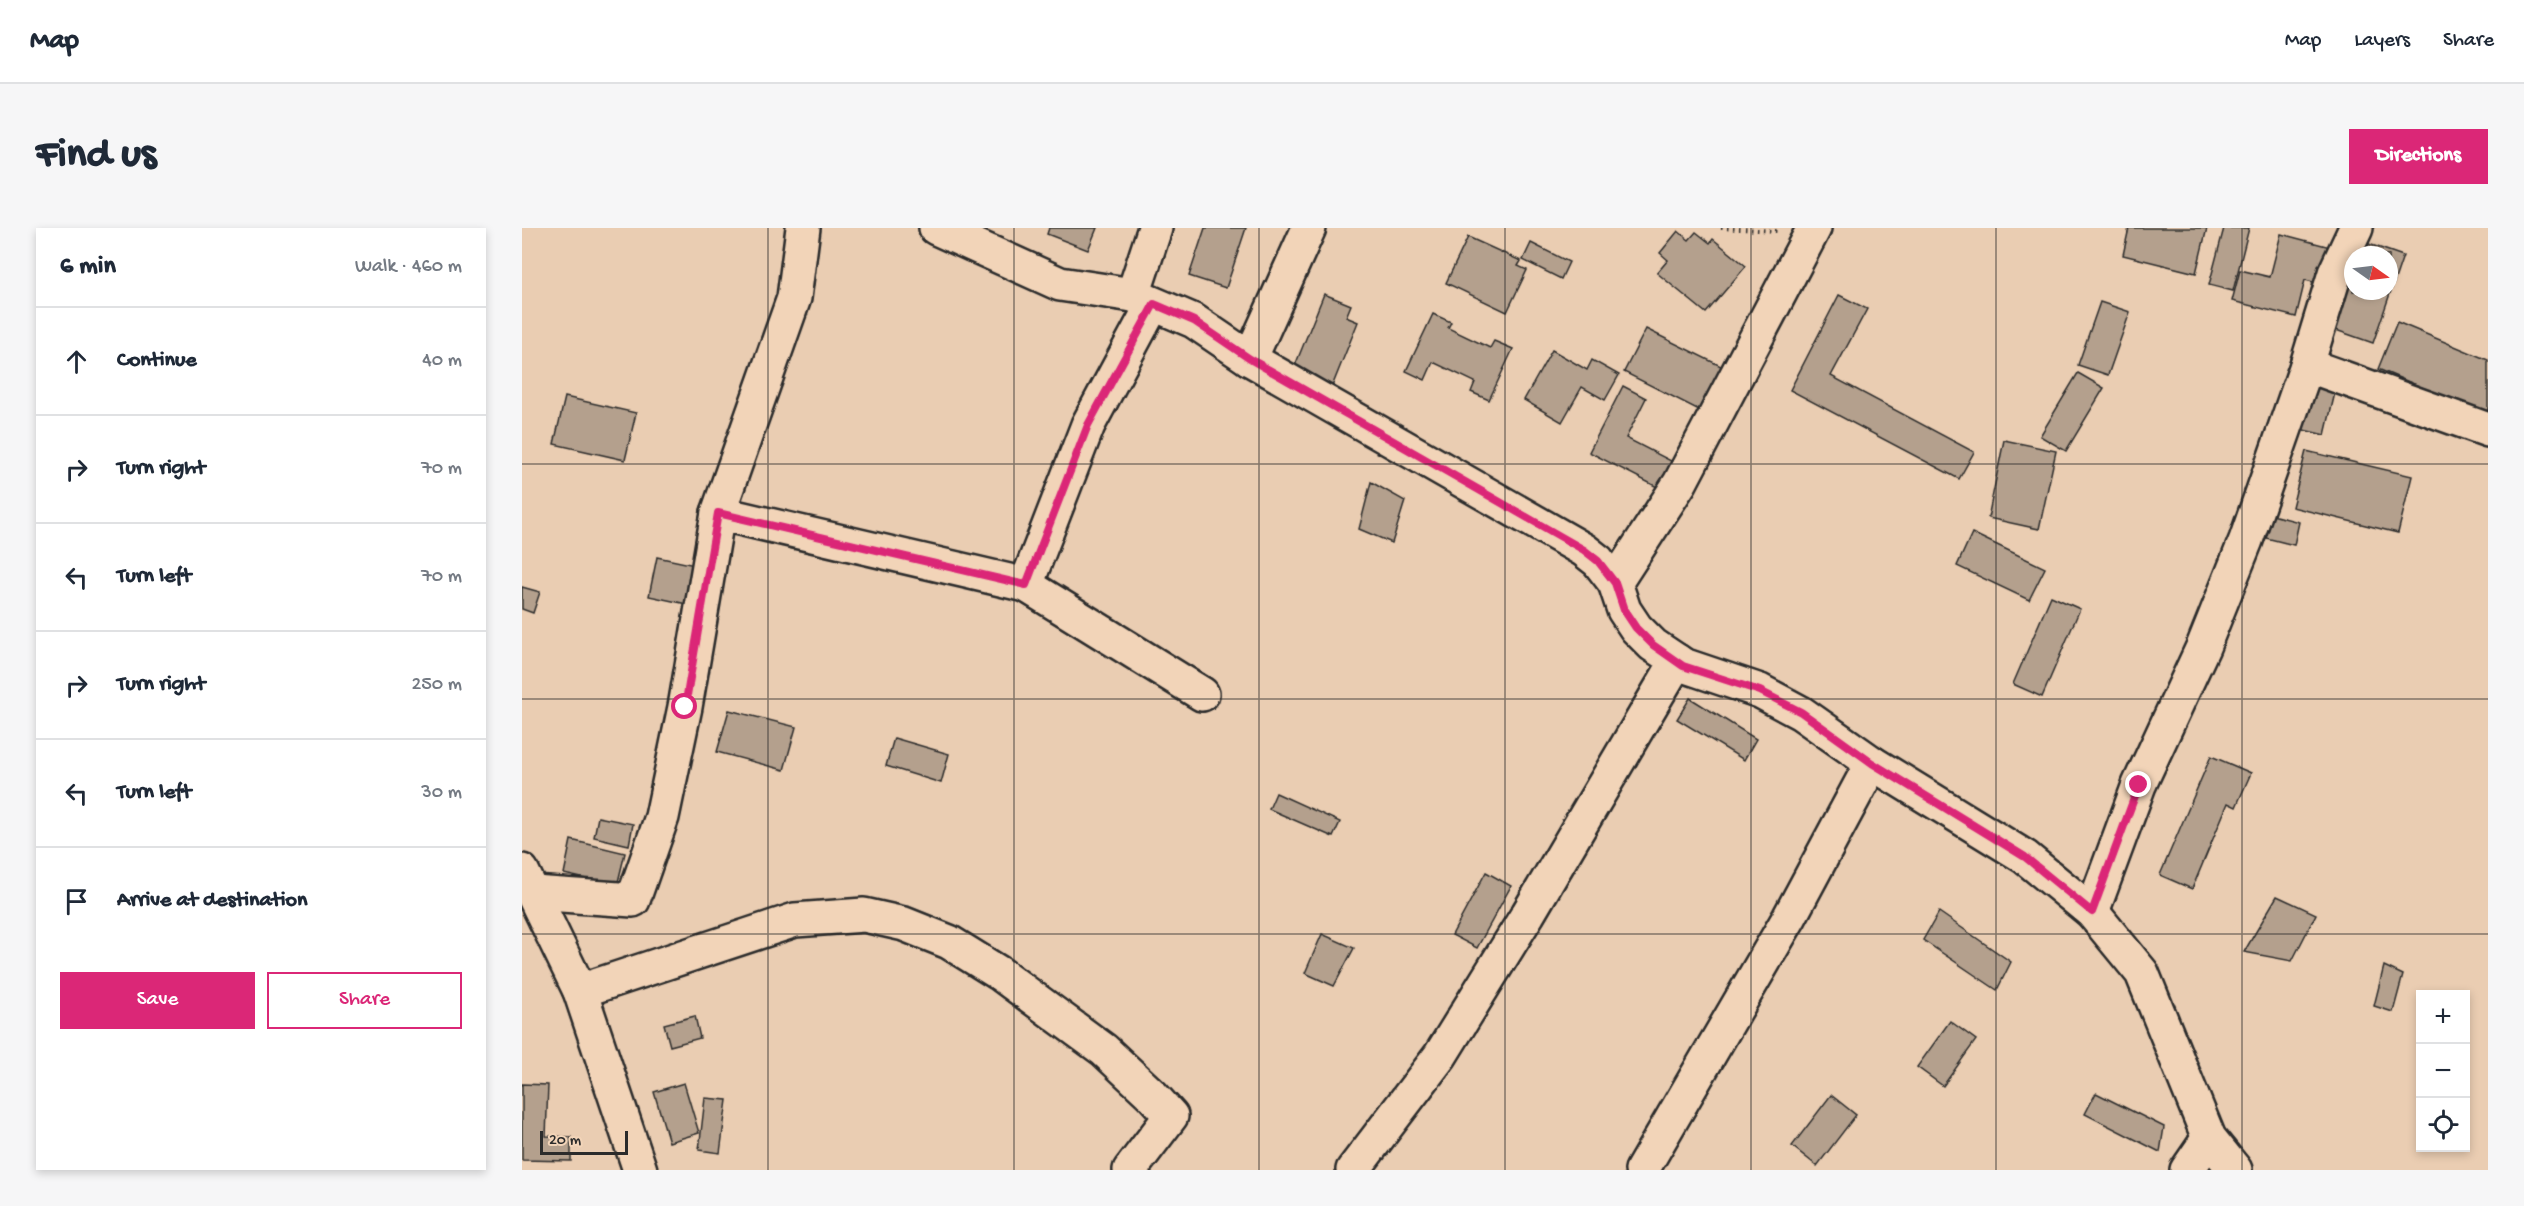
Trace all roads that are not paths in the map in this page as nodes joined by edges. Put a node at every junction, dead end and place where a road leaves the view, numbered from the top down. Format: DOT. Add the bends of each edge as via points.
graph roads {
  1 [pos="803,228"];
  2 [pos="936,228"];
  3 [pos="1155,228"];
  4 [pos="1309,228"];
  5 [pos="2356,228"];
  6 [pos="1812,231"];
  7 [pos="1143,300"];
  8 [pos="1250,359"];
  9 [pos="2307,365"];
  10 [pos="2488,430"];
  11 [pos="718,513"];
  12 [pos="1615,583"];
  13 [pos="1026,585"];
  14 [pos="1677,661"];
  15 [pos="1202,694"];
  16 [pos="1872,763"];
  17 [pos="527,882"];
  18 [pos="2092,912"];
  19 [pos="580,991"];
  20 [pos="2209,1138"];
  21 [pos="640,1170"];
  22 [pos="1130,1170"];
  23 [pos="1353,1170"];
  24 [pos="1642,1170"];
  25 [pos="2187,1170"];
  26 [pos="2235,1170"];
  1 -- 11 [label="street" via="794,298"];
  2 -- 7 [label="street" via="1060,284"];
  3 -- 7 [label="street"];
  4 -- 8 [label="street"];
  5 -- 9 [label="street" via="2335,273"];
  6 -- 12 [label="street" via="1680,483"];
  7 -- 8 [label="street" via="1194,321"];
  7 -- 13 [label="street" via="1088,425"];
  8 -- 12 [label="street" via="1584,550"];
  9 -- 10 [label="street"];
  9 -- 18 [label="street" via="2241,551 2203,647 2139,785"];
  11 -- 13 [label="street"];
  11 -- 17 [label="street" via="662,818 633,900"];
  12 -- 14 [label="street" via="1624,610 1636,628"];
  13 -- 15 [label="street"];
  14 -- 16 [label="street" via="1760,691 1801,712"];
  14 -- 23 [label="street" via="1440,1056"];
  16 -- 18 [label="street" via="2025,857"];
  16 -- 24 [label="street" via="1789,918"];
  17 -- 19 [label="street"];
  18 -- 20 [label="street" via="2142,973"];
  19 -- 21 [label="street"];
  19 -- 22 [label="street" via="795,920 864,915 904,924 949,942 999,973 1104,1050 1152,1095 1171,1116"];
  20 -- 25 [label="street"];
  20 -- 26 [label="street"];
}
